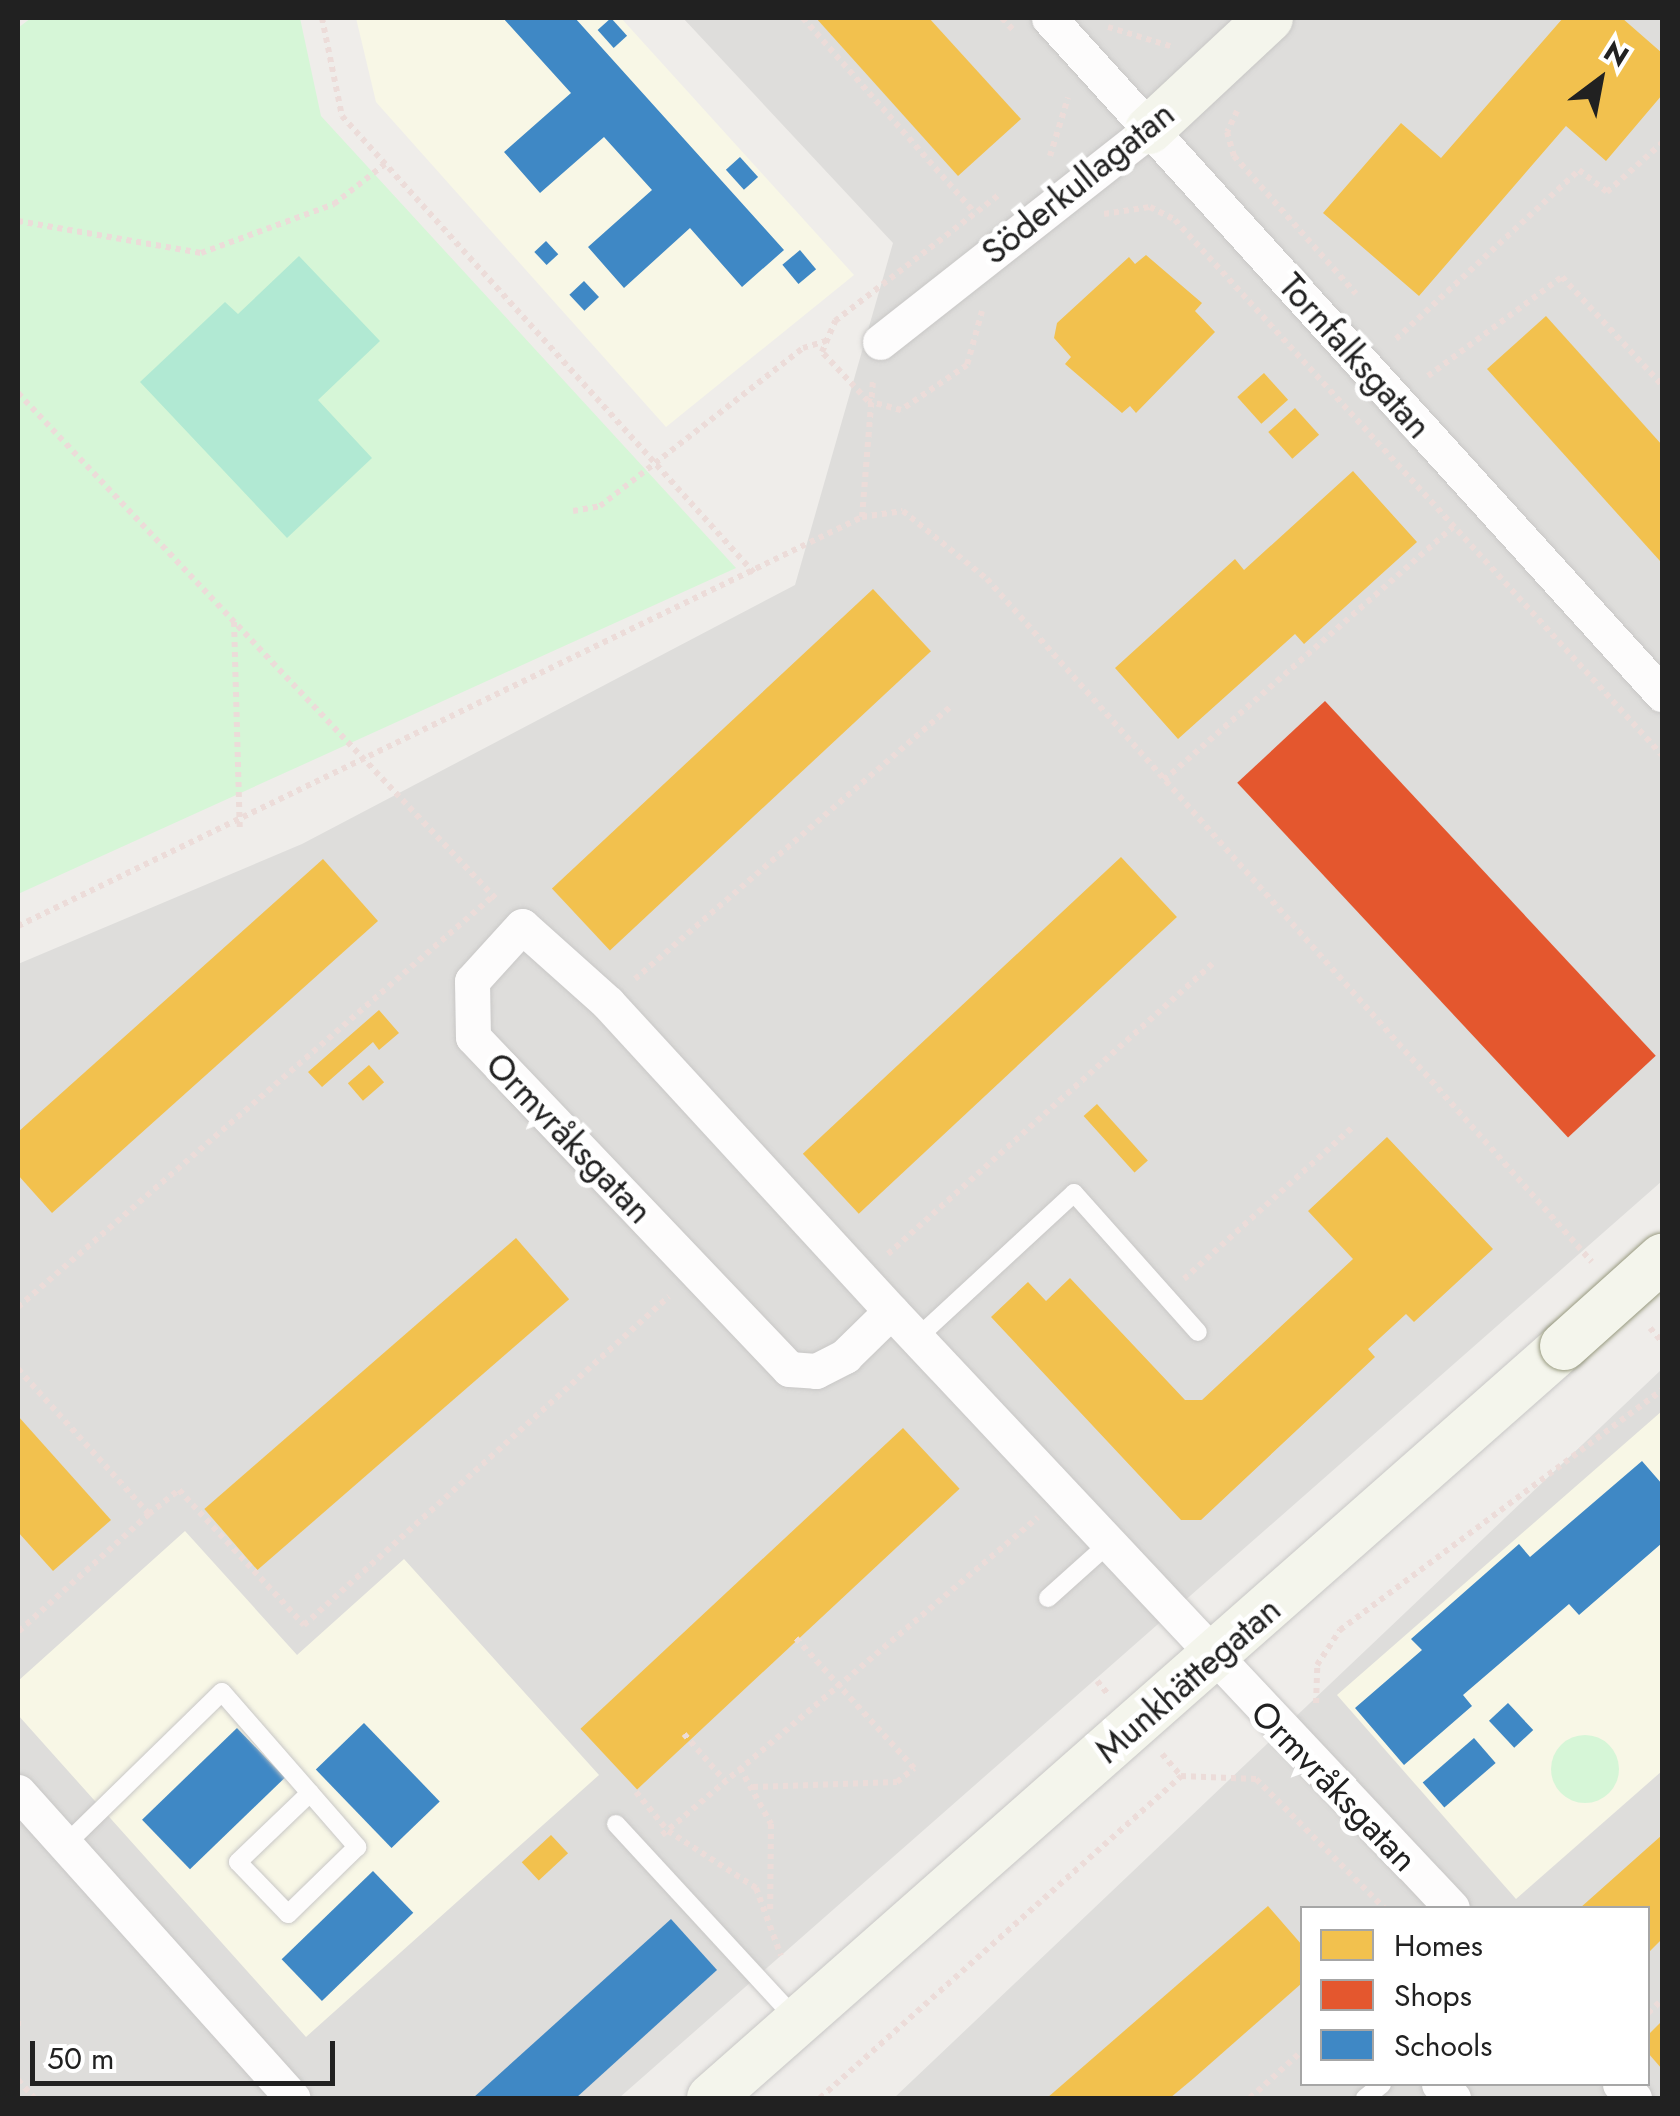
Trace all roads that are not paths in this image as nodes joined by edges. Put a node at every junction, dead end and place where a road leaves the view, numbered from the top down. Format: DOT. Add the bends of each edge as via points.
graph roads {
  1 [pos="1048,18"];
  2 [pos="1269,18"];
  3 [pos="1149,130"];
  4 [pos="880,342"];
  5 [pos="1662,694"];
  6 [pos="1662,1258"];
  7 [pos="891,1311"];
  8 [pos="1198,1332"];
  9 [pos="916,1338"];
  10 [pos="1107,1545"];
  11 [pos="1048,1598"];
  12 [pos="1212,1659"];
  13 [pos="18,1792"];
  14 [pos="310,1793"];
  15 [pos="616,1824"];
  16 [pos="65,1845"];
  17 [pos="1450,1906"];
  18 [pos="798,2021"];
  19 [pos="293,2098"];
  20 [pos="711,2098"];
  1 -- 3 [label="street, Tornfalksgatan"];
  2 -- 3 [label="main road, Söderkullagatan"];
  3 -- 4 [label="street, Söderkullagatan"];
  3 -- 5 [label="street, Tornfalksgatan"];
  6 -- 12 [label="main road, Munkhättegatan, bridge"];
  7 -- 7 [label="street, Ormvråksgatan" via="608,1003 522,926 472,981 472,1037 788,1369 816,1371 845,1356"];
  7 -- 9 [label="street, Ormvråksgatan"];
  8 -- 9 [label="lane" via="1074,1193"];
  9 -- 10 [label="street, Ormvråksgatan"];
  10 -- 11 [label="lane"];
  10 -- 12 [label="street, Ormvråksgatan"];
  12 -- 17 [label="street, Ormvråksgatan"];
  12 -- 18 [label="main road, Munkhättegatan"];
  13 -- 16 [label="street"];
  14 -- 14 [label="lane" via="357,1847 288,1914 238,1862"];
  14 -- 16 [label="lane" via="222,1692"];
  15 -- 18 [label="lane"];
  16 -- 19 [label="street"];
  18 -- 20 [label="main road, Munkhättegatan"];
}
